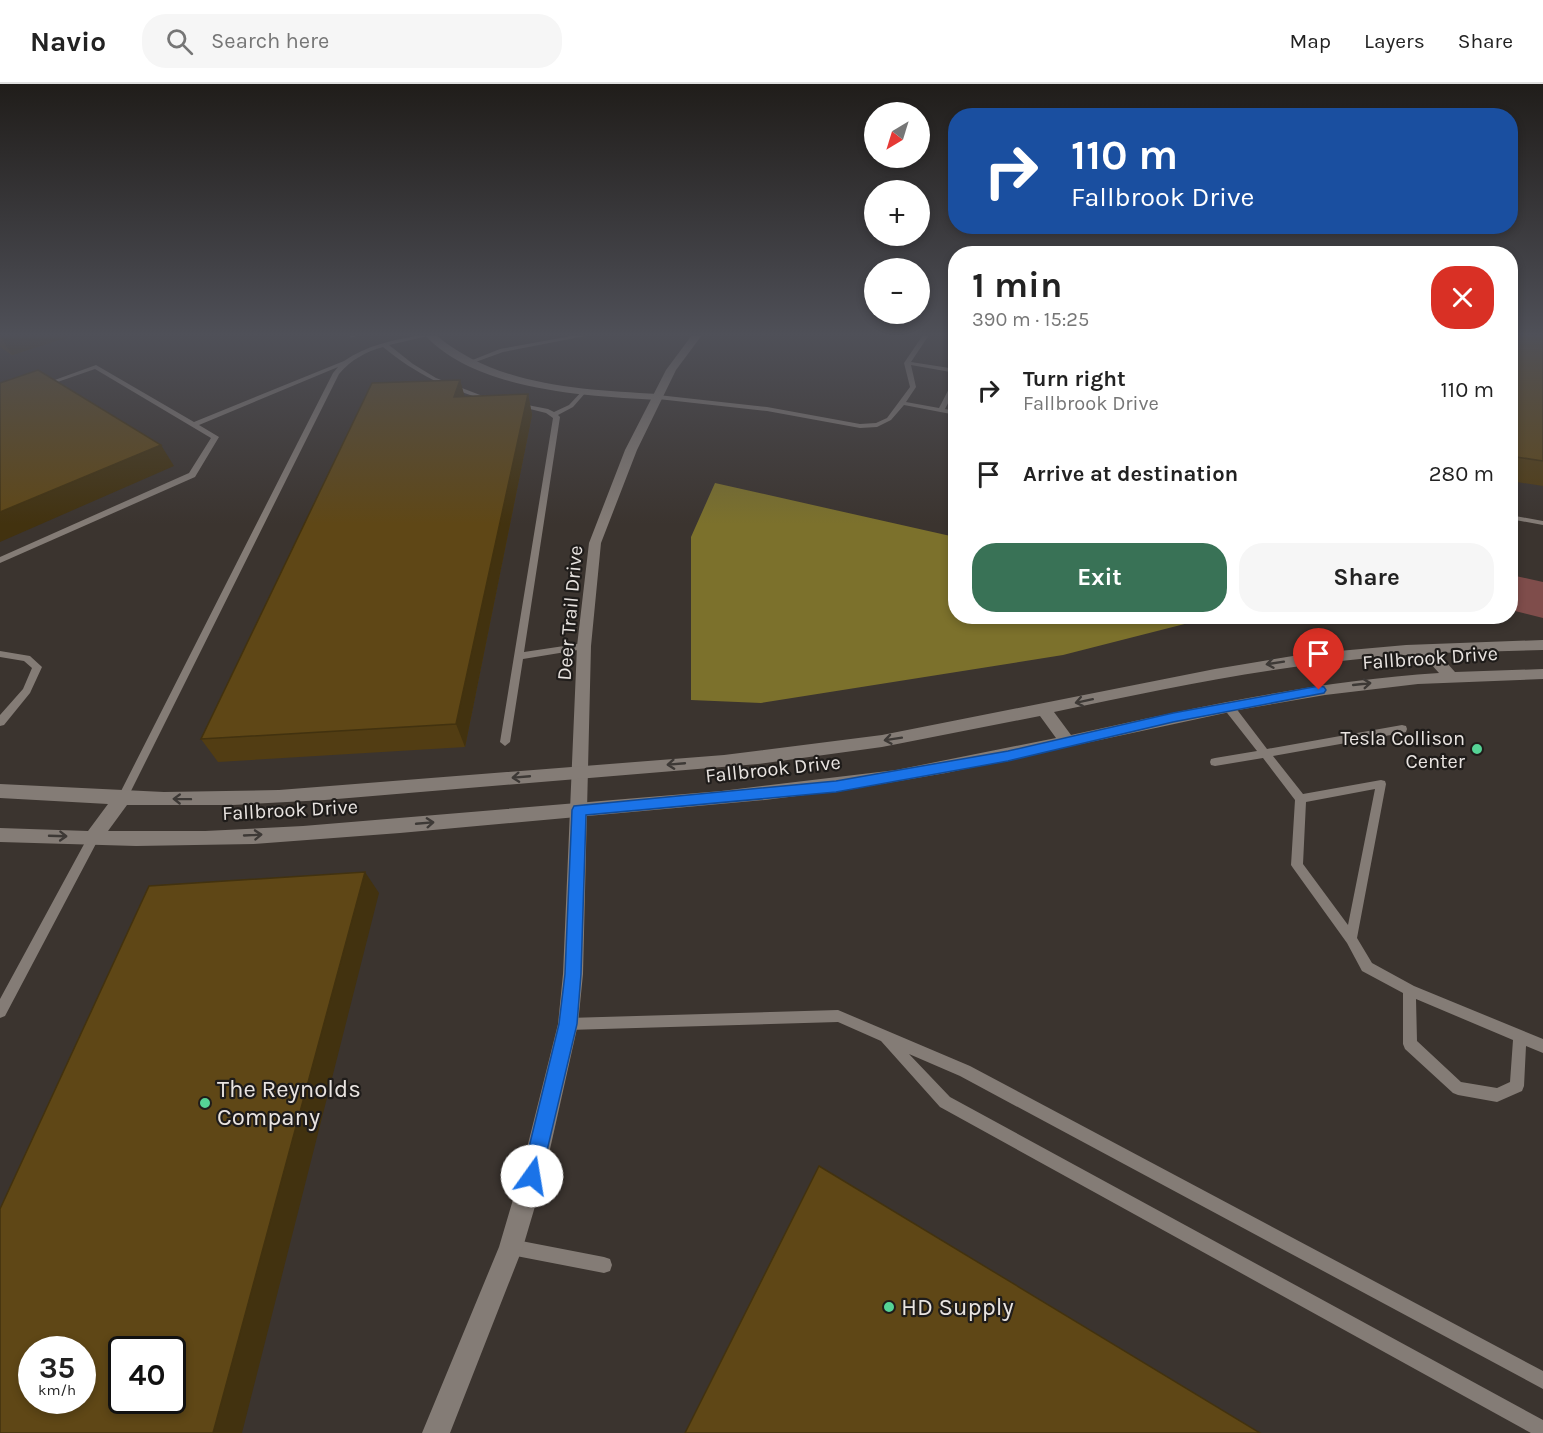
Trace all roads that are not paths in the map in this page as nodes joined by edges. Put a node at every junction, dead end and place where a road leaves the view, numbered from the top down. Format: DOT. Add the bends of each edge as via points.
graph roads {
  1 [pos="148,398"];
  2 [pos="259,398"];
  3 [pos="323,398"];
  4 [pos="488,398"];
  5 [pos="578,398"];
  6 [pos="658,398"];
  7 [pos="667,398"];
  8 [pos="905,398"];
  9 [pos="947,398"];
  10 [pos="501,402"];
  11 [pos="902,403"];
  12 [pos="513,404"];
  13 [pos="941,410"];
  14 [pos="948,411"];
  15 [pos="555,414"];
  16 [pos="194,425"];
  17 [pos="1518,518"];
  18 [pos="1543,523"];
  19 [pos="0,560"];
  20 [pos="1543,645"];
  21 [pos="584,646"];
  22 [pos="1426,649"];
  23 [pos="0,654"];
  24 [pos="519,656"];
  25 [pos="1543,675"];
  26 [pos="1452,678"];
  27 [pos="1228,706"];
  28 [pos="1044,710"];
  29 [pos="0,722"];
  30 [pos="1402,729"];
  31 [pos="505,742"];
  32 [pos="1067,742"];
  33 [pos="1265,753"];
  34 [pos="1215,762"];
  35 [pos="579,772"];
  36 [pos="0,791"];
  37 [pos="123,797"];
  38 [pos="1301,799"];
  39 [pos="579,810"];
  40 [pos="0,835"];
  41 [pos="93,837"];
  42 [pos="1351,939"];
  43 [pos="1409,990"];
  44 [pos="0,1012"];
  45 [pos="568,1024"];
  46 [pos="1520,1036"];
  47 [pos="884,1037"];
  48 [pos="1543,1046"];
  49 [pos="511,1247"];
  50 [pos="604,1265"];
  51 [pos="1543,1380"];
  52 [pos="1543,1430"];
  53 [pos="436,1433"];
  1 -- 16 [label="lane"];
  2 -- 16 [label="lane"];
  3 -- 37 [label="lane"];
  4 -- 10 [label="lane"];
  5 -- 15 [label="lane"];
  6 -- 21 [label="main road, Deer Trail Drive" via="631,450 595,543"];
  7 -- 11 [label="lane" via="744,406 860,426 877,425 889,419"];
  8 -- 11 [label="lane"];
  9 -- 13 [label="lane"];
  11 -- 13 [label="lane"];
  12 -- 15 [label="lane"];
  13 -- 14 [label="lane"];
  15 -- 24 [label="lane"];
  16 -- 19 [label="lane" via="215,437 192,475"];
  17 -- 18 [label="lane"];
  20 -- 22 [label="main road, Fallbrook Drive"];
  21 -- 24 [label="lane"];
  21 -- 35 [label="main road, Deer Trail Drive"];
  22 -- 26 [label="main road"];
  22 -- 28 [label="main road, Fallbrook Drive, one-way" via="1337,654 1271,664"];
  23 -- 29 [label="lane" via="27,658 37,667 27,691"];
  24 -- 31 [label="lane"];
  25 -- 26 [label="main road, Fallbrook Drive"];
  27 -- 26 [label="main road, Fallbrook Drive, one-way" via="1363,684"];
  27 -- 32 [label="main road, Fallbrook Drive"];
  27 -- 33 [label="lane"];
  28 -- 32 [label="main road"];
  28 -- 35 [label="main road, Fallbrook Drive, one-way" via="825,750"];
  30 -- 33 [label="lane"];
  32 -- 39 [label="main road, Fallbrook Drive" via="836,786"];
  33 -- 34 [label="lane"];
  33 -- 38 [label="lane"];
  35 -- 37 [label="main road, Fallbrook Drive, one-way" via="320,795 184,800"];
  35 -- 39 [label="main road, Deer Trail Drive"];
  36 -- 37 [label="main road, Fallbrook Drive"];
  37 -- 41 [label="main road"];
  38 -- 42 [label="lane" via="1297,865"];
  38 -- 42 [label="lane" via="1381,784"];
  41 -- 39 [label="main road, Fallbrook Drive, one-way" via="156,840 305,833"];
  39 -- 45 [label="main road, Deer Trail Drive"];
  40 -- 41 [label="main road, Fallbrook Drive, one-way"];
  41 -- 44 [label="lane"];
  42 -- 43 [label="lane" via="1368,967"];
  43 -- 46 [label="lane"];
  43 -- 46 [label="lane" via="1410,1044 1458,1088 1497,1095 1517,1086"];
  45 -- 47 [label="lane" via="838,1016"];
  45 -- 49 [label="main road, Deer Trail Drive"];
  46 -- 48 [label="lane"];
  47 -- 51 [label="lane" via="965,1071"];
  47 -- 52 [label="lane" via="945,1102"];
  49 -- 50 [label="lane"];
  49 -- 53 [label="main road, Deer Trail Drive"];
}
